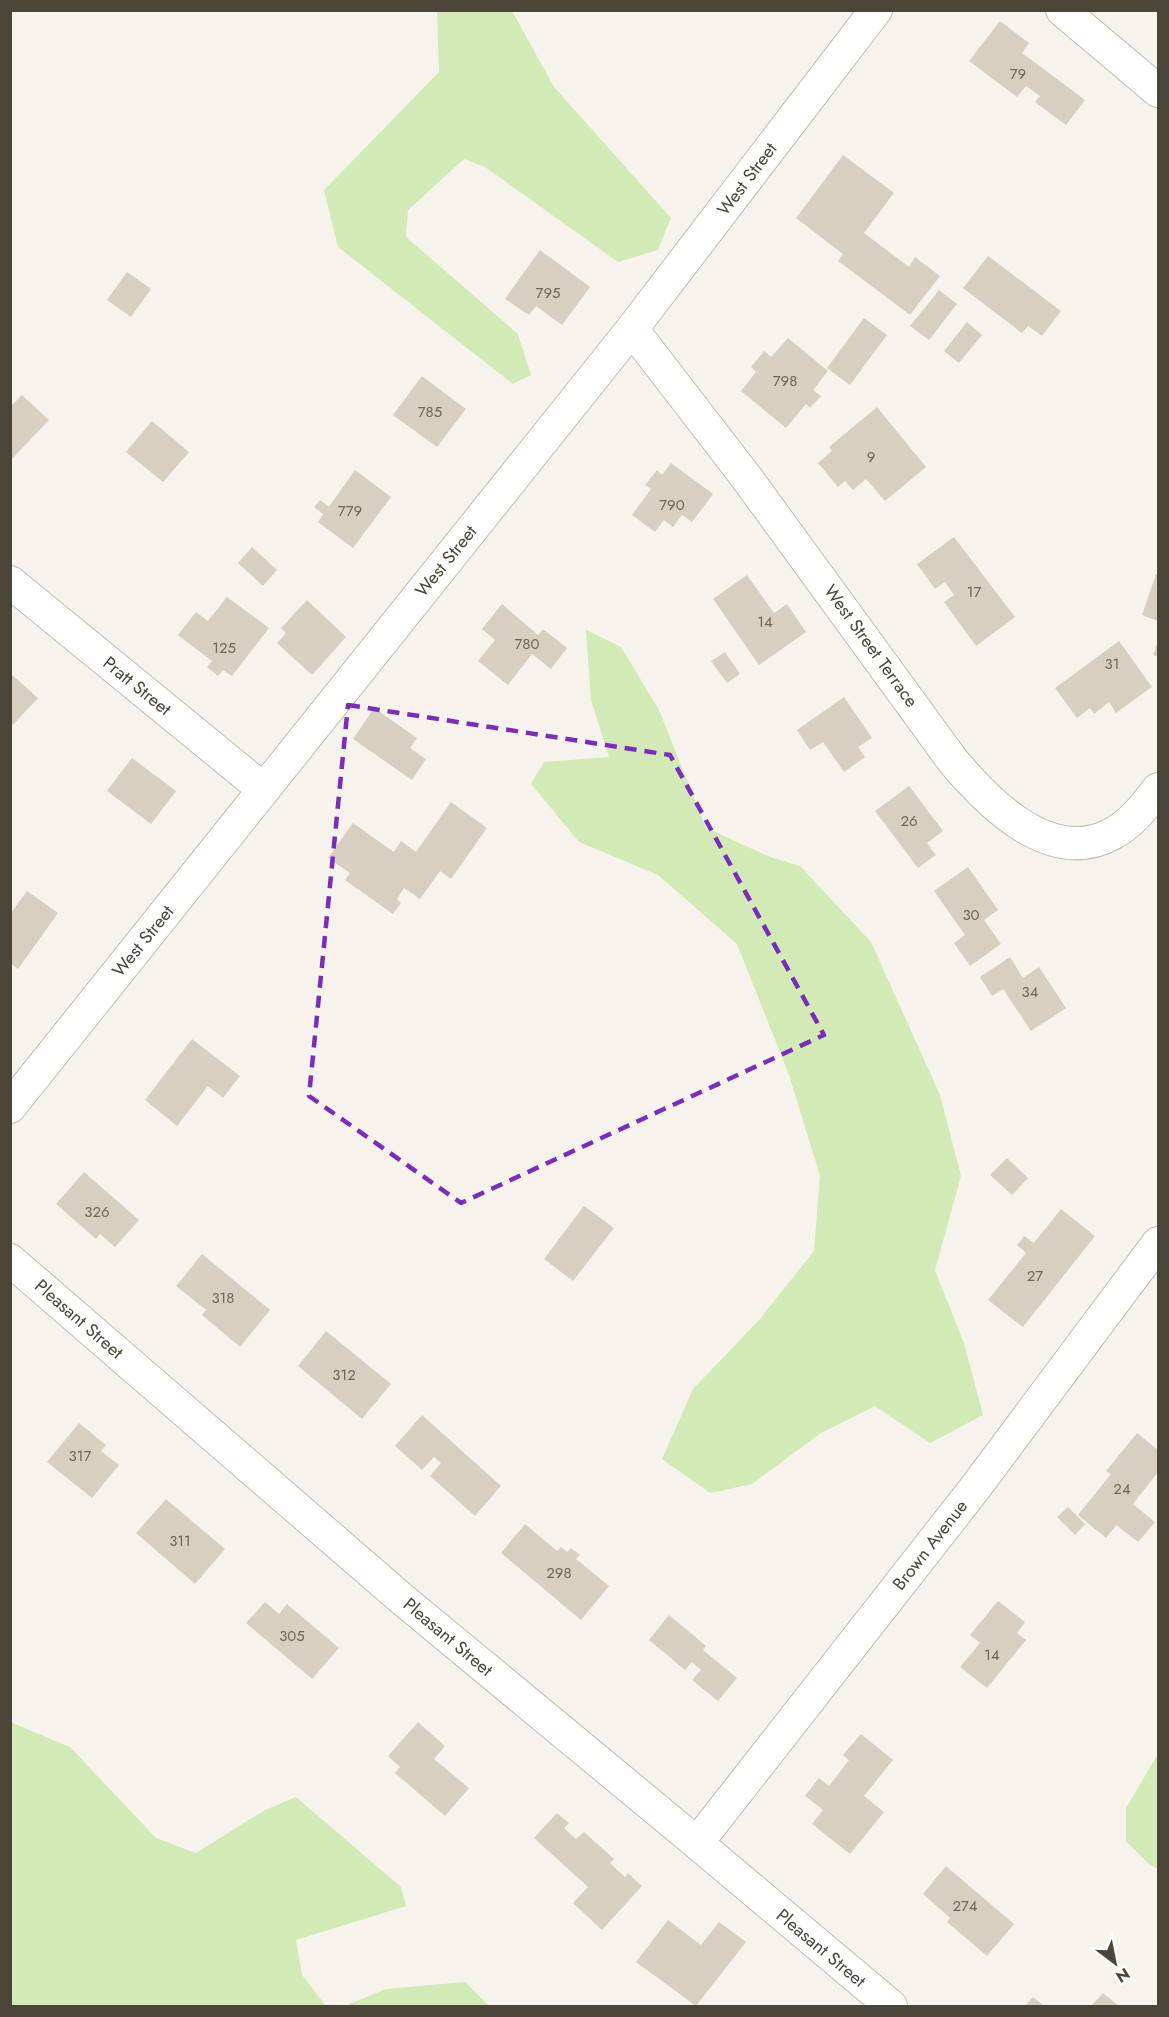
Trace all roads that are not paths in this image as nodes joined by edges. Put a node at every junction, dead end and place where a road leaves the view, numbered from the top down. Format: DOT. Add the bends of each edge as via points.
graph roads {
  1 [pos="876,10"];
  2 [pos="1062,10"];
  3 [pos="1158,91"];
  4 [pos="632,329"];
  5 [pos="10,582"];
  6 [pos="263,789"];
  7 [pos="1158,789"];
  8 [pos="10,1107"];
  9 [pos="1158,1243"];
  10 [pos="10,1260"];
  11 [pos="697,1843"];
  12 [pos="891,2007"];
  1 -- 4 [label="street, West Street"];
  2 -- 3 [label="street"];
  4 -- 6 [label="street, West Street"];
  4 -- 7 [label="street, West Street Terrace" via="746,477 953,761 986,798 1033,832 1061,841 1088,843 1122,828"];
  5 -- 6 [label="street, Pratt Street"];
  6 -- 8 [label="street, West Street"];
  9 -- 11 [label="street, Brown Avenue" via="975,1488"];
  10 -- 11 [label="street, Pleasant Street" via="402,1599"];
  11 -- 12 [label="street, Pleasant Street"];
}
